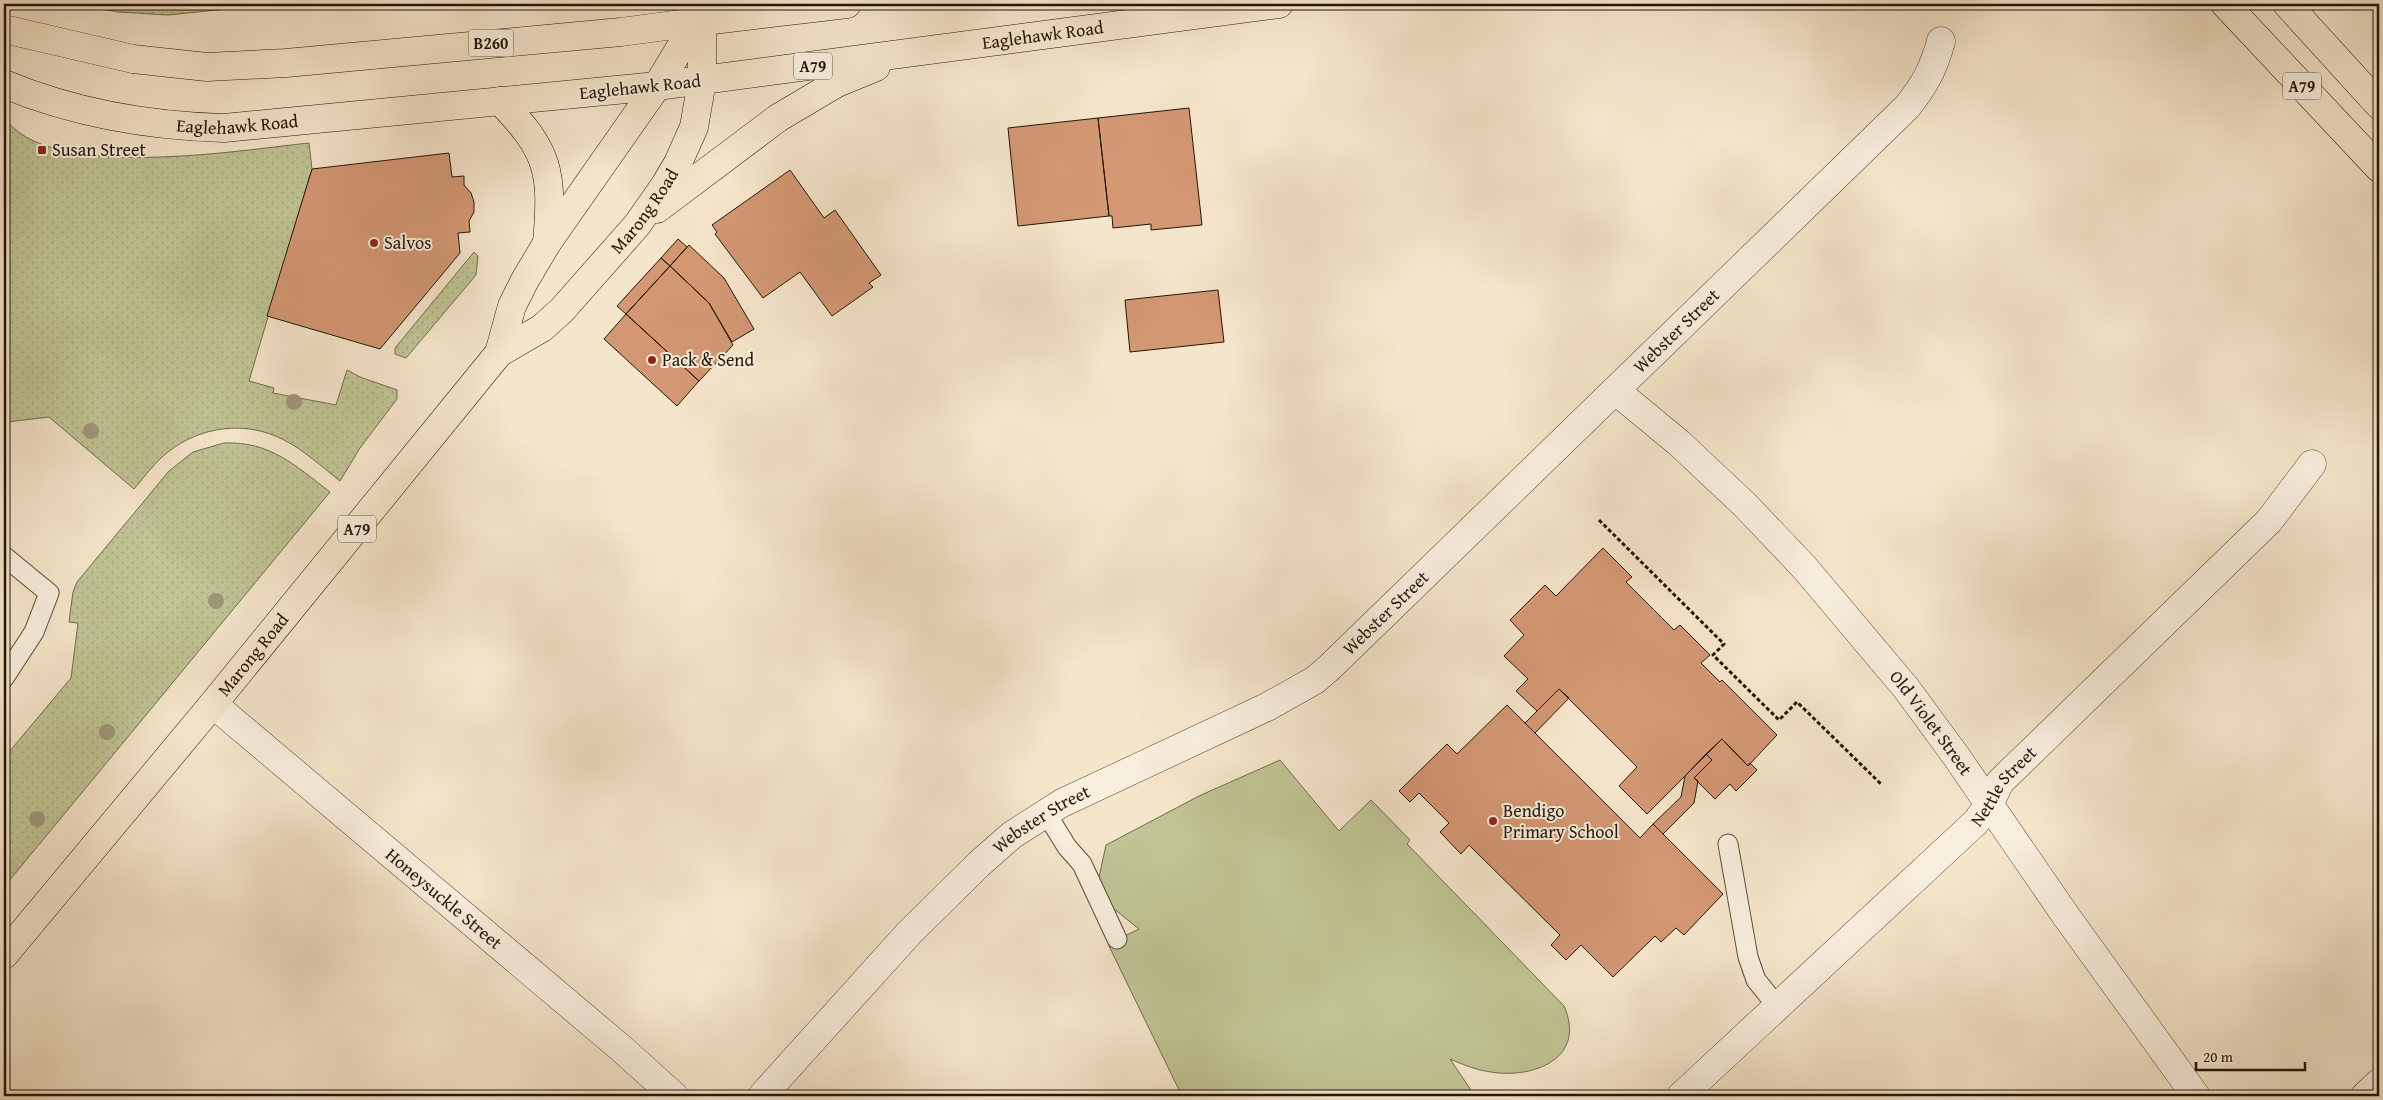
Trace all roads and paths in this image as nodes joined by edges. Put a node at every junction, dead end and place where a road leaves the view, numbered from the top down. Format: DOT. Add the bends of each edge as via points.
graph roads {
  1 [pos="847,4"];
  2 [pos="1279,4"];
  3 [pos="2225,4"];
  4 [pos="2287,4"];
  5 [pos="699,22"];
  6 [pos="4,28"];
  7 [pos="1941,42"];
  8 [pos="924,50"];
  9 [pos="702,81"];
  10 [pos="4,84"];
  11 [pos="658,86"];
  12 [pos="500,101"];
  13 [pos="2379,105"];
  14 [pos="2379,168"];
  15 [pos="636,225"];
  16 [pos="547,243"];
  17 [pos="499,353"];
  18 [pos="1616,391"];
  19 [pos="2312,464"];
  20 [pos="1599,520"];
  21 [pos="4,556"];
  22 [pos="4,678"];
  23 [pos="213,704"];
  24 [pos="1882,785"];
  25 [pos="1990,803"];
  26 [pos="1046,813"];
  27 [pos="1728,844"];
  28 [pos="1117,939"];
  29 [pos="4,955"];
  30 [pos="1777,1006"];
  31 [pos="2379,1082"];
  32 [pos="674,1096"];
  33 [pos="762,1096"];
  34 [pos="1681,1096"];
  35 [pos="2196,1096"];
  36 [pos="2365,1096"];
  1 -- 5 [label="main road"];
  2 -- 8 [label="main road, Eaglehawk Road / A79"];
  3 -- 14 [label="main road, A79"];
  4 -- 13 [label="main road, A79"];
  5 -- 6 [label="main road, B260" via="286,63 208,67 133,59"];
  5 -- 9 [label="main road, Marong Road / A79"];
  5 -- 11 [label="main road, Marong Road / A79"];
  7 -- 18 [label="street, Webster Street" via="1934,67 1907,107"];
  8 -- 9 [label="main road, Eaglehawk Road / A79"];
  8 -- 15 [label="main road" via="878,66 807,100"];
  9 -- 11 [label="main road, Eaglehawk Road"];
  9 -- 15 [label="main road, Marong Road / A79" via="694,127 678,163"];
  10 -- 12 [label="main road, Eaglehawk Road" via="105,115 193,127 254,126"];
  11 -- 12 [label="main road, Eaglehawk Road"];
  11 -- 16 [label="main road, Marong Road / A79"];
  12 -- 16 [label="main road" via="535,141 544,158 550,192"];
  15 -- 17 [label="main road, Marong Road / A79" via="562,310 542,328"];
  16 -- 17 [label="main road, Marong Road / A79" via="512,306"];
  17 -- 23 [label="main road, Marong Road / A79"];
  18 -- 25 [label="street, Old Violet Street" via="1719,480 1804,567 1922,708"];
  18 -- 26 [label="street, Webster Street" via="1315,680 1267,708"];
  19 -- 25 [label="street, Nettle Street" via="2269,521 2000,782"];
  20 -- 24 [label="path" via="1724,644 1714,655 1780,720 1798,702"];
  21 -- 22 [label="lane" via="49,593 34,632"];
  23 -- 29 [label="main road, Marong Road / A79"];
  23 -- 32 [label="street, Honeysuckle Street"];
  25 -- 30 [label="street, Nettle Street" via="1976,822"];
  25 -- 35 [label="street, Old Violet Street" via="2066,916"];
  26 -- 28 [label="lane" via="1082,864"];
  26 -- 33 [label="street, Webster Street" via="1012,835 943,899"];
  27 -- 30 [label="lane" via="1748,957 1756,980"];
  30 -- 34 [label="street, Nettle Street"];
  31 -- 36 [label="street"];
}
